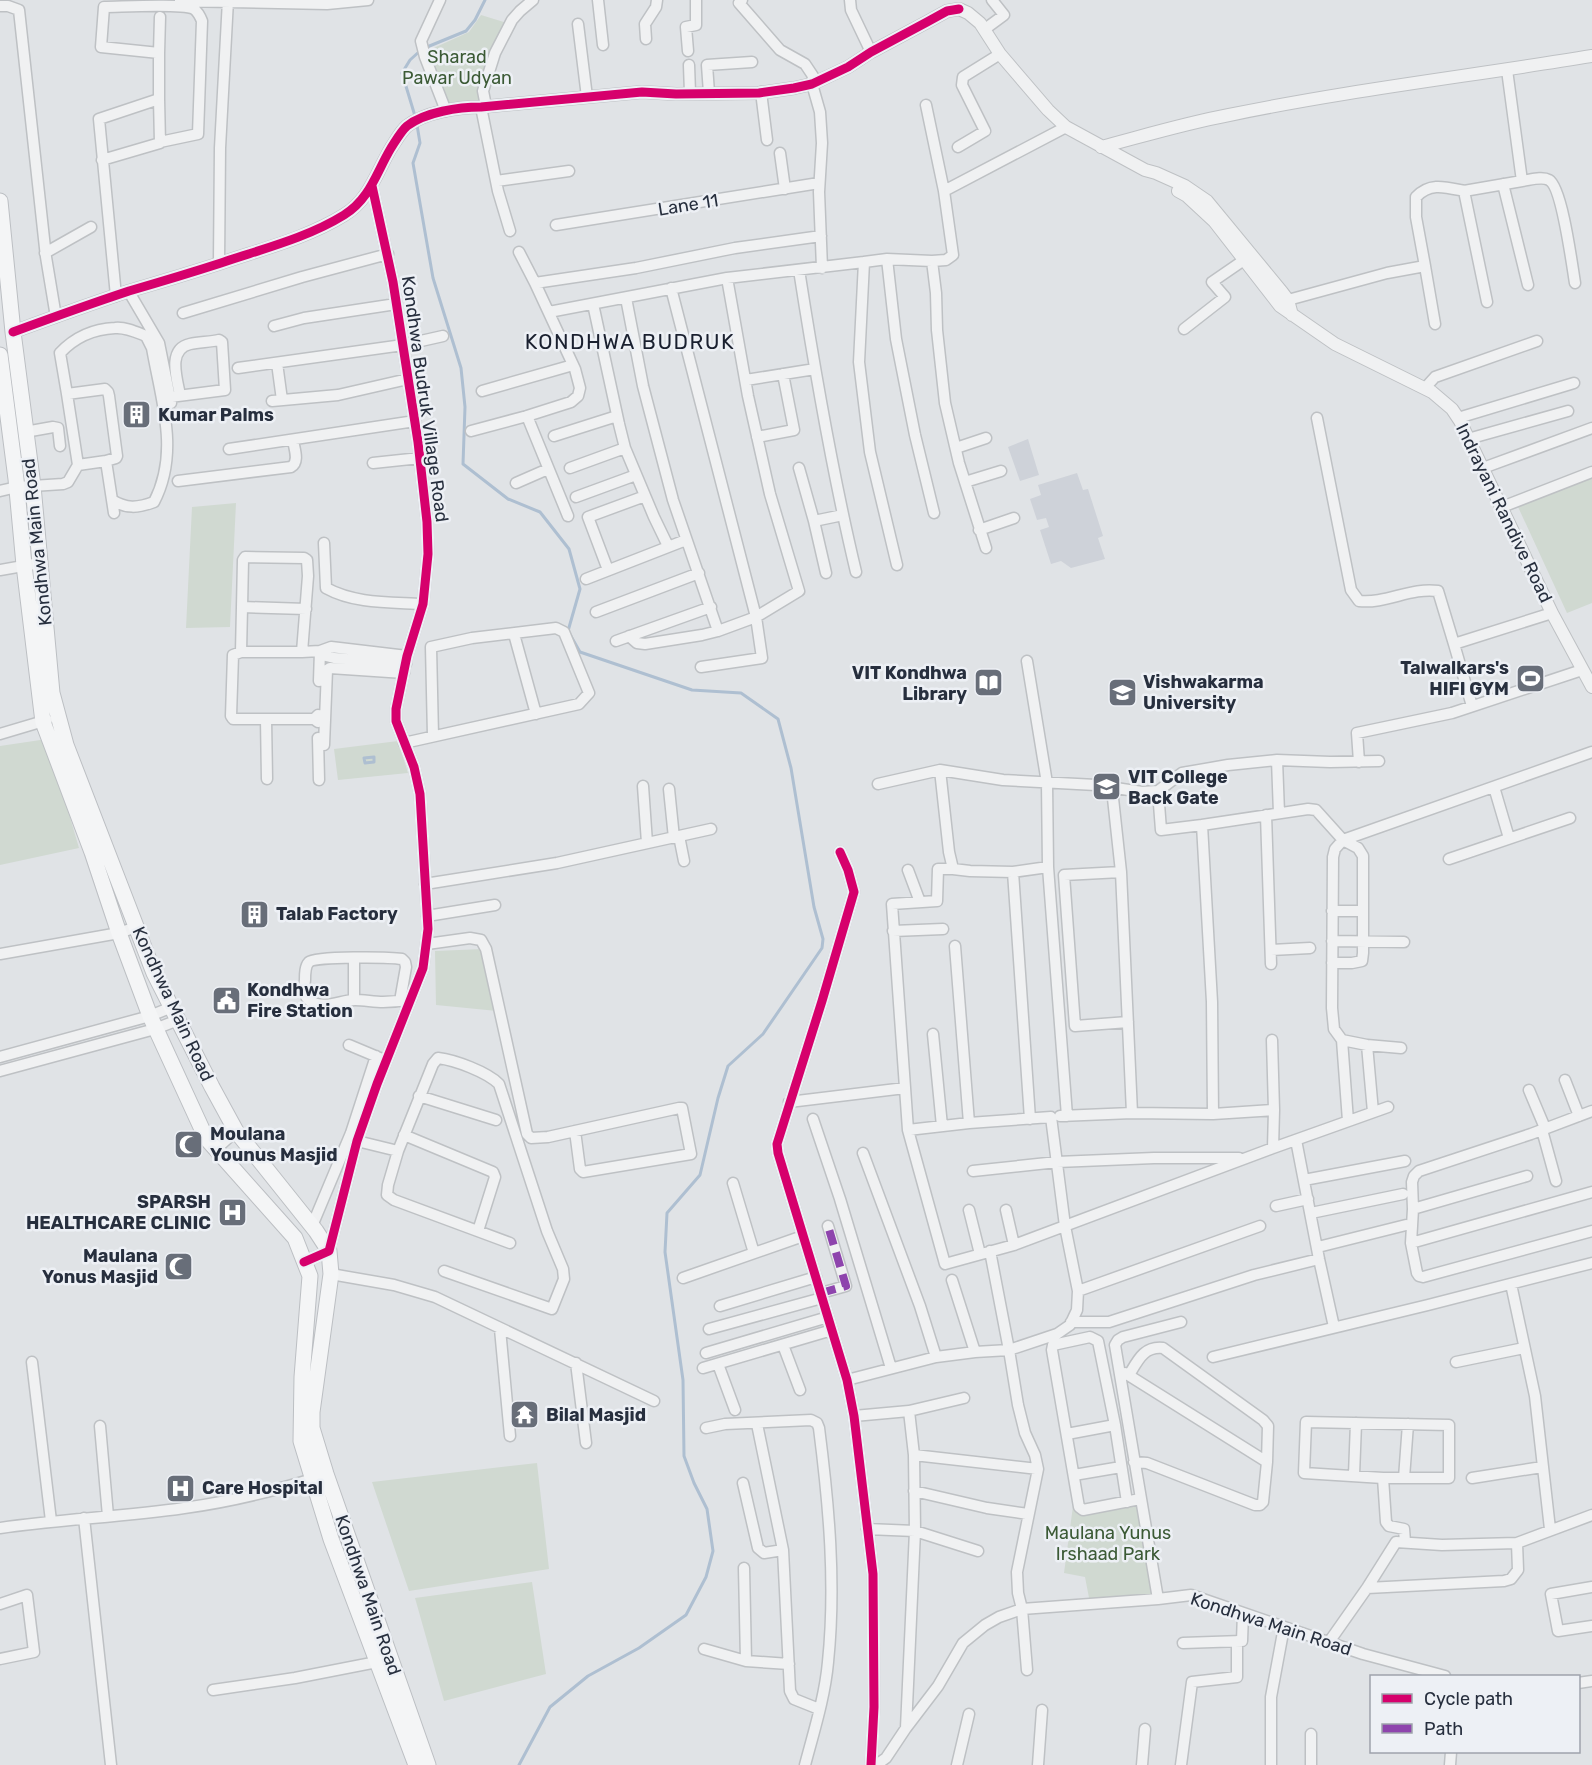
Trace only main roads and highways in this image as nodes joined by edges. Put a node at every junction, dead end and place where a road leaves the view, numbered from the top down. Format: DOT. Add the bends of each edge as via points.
graph roads {
  1 [pos="0,201"];
  2 [pos="4,363"];
  3 [pos="319,1477"];
  4 [pos="385,1661"];
  5 [pos="416,1765"];
  6 [pos="428,1765"];
  1 -- 2 [label="main road, Kondhwa Main Road" via="13,332"];
  2 -- 3 [label="main road, Kondhwa Main Road" via="43,722 153,1022 206,1138 295,1238 310,1276 301,1441"];
  2 -- 3 [label="main road, Kondhwa Main Road" via="26,432 52,693 66,745 145,950 175,1014 236,1131 328,1251 331,1274 312,1412"];
  3 -- 4 [label="main road, Kondhwa Main Road"];
  4 -- 5 [label="main road, Kondhwa Main Road"];
  4 -- 6 [label="main road, Kondhwa Main Road"];
}
